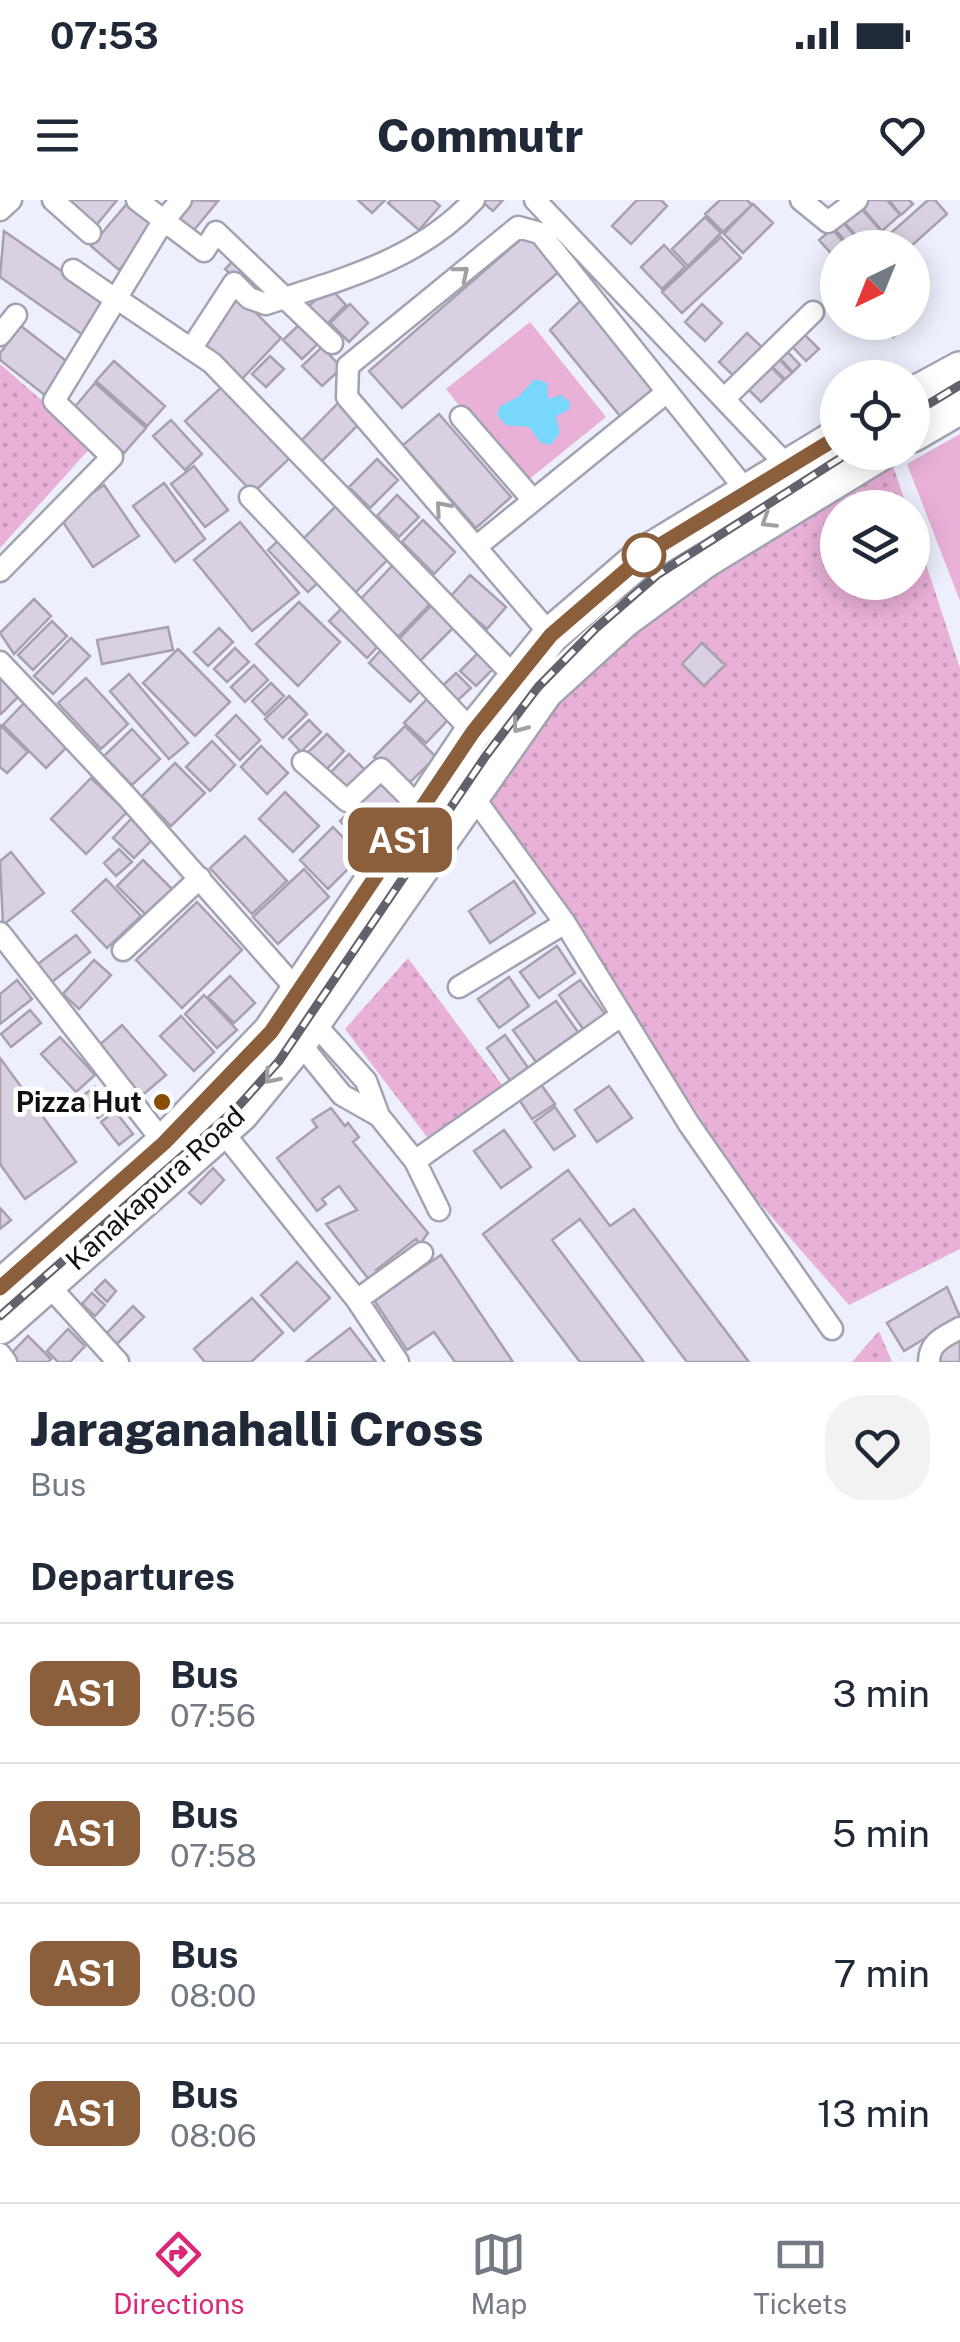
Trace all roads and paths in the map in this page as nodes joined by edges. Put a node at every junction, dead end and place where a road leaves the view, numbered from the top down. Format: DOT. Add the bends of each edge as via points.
graph roads {
  1 [pos="53,200"];
  2 [pos="136,200"];
  3 [pos="181,200"];
  4 [pos="474,200"];
  5 [pos="535,200"];
  6 [pos="801,200"];
  7 [pos="857,200"];
  8 [pos="162,223"];
  9 [pos="90,233"];
  10 [pos="73,270"];
  11 [pos="285,298"];
  12 [pos="115,299"];
  13 [pos="813,312"];
  14 [pos="16,315"];
  15 [pos="0,336"];
  16 [pos="332,343"];
  17 [pos="191,349"];
  18 [pos="960,370"];
  19 [pos="930,386"];
  20 [pos="667,392"];
  21 [pos="726,397"];
  22 [pos="960,406"];
  23 [pos="461,417"];
  24 [pos="930,424"];
  25 [pos="820,447"];
  26 [pos="787,465"];
  27 [pos="851,470"];
  28 [pos="745,490"];
  29 [pos="812,494"];
  30 [pos="250,497"];
  31 [pos="533,500"];
  32 [pos="476,546"];
  33 [pos="0,571"];
  34 [pos="551,635"];
  35 [pos="0,662"];
  36 [pos="514,676"];
  37 [pos="473,732"];
  38 [pos="304,762"];
  39 [pos="472,795"];
  40 [pos="421,809"];
  41 [pos="200,878"];
  42 [pos="565,923"];
  43 [pos="0,932"];
  44 [pos="122,950"];
  45 [pos="459,986"];
  46 [pos="622,1015"];
  47 [pos="304,1018"];
  48 [pos="222,1131"];
  49 [pos="164,1143"];
  50 [pos="415,1162"];
  51 [pos="438,1210"];
  52 [pos="422,1254"];
  53 [pos="39,1274"];
  54 [pos="0,1288"];
  55 [pos="356,1300"];
  56 [pos="0,1326"];
  57 [pos="960,1328"];
  58 [pos="832,1330"];
  59 [pos="0,1354"];
  60 [pos="6,1362"];
  61 [pos="118,1362"];
  62 [pos="398,1362"];
  63 [pos="929,1362"];
  1 -- 9 [label="street"];
  2 -- 8 [label="street"];
  3 -- 8 [label="street"];
  4 -- 11 [label="street" via="404,256"];
  5 -- 21 [label="street"];
  6 -- 7 [label="street" via="828,222"];
  8 -- 11 [label="street" via="204,251 216,232"];
  8 -- 12 [label="street"];
  10 -- 12 [label="street"];
  11 -- 16 [label="street"];
  11 -- 17 [label="street" via="259,304 234,283"];
  12 -- 17 [label="street"];
  12 -- 33 [label="street" via="54,402 112,457"];
  13 -- 21 [label="street"];
  14 -- 15 [label="street"];
  17 -- 36 [label="street" via="224,374"];
  18 -- 19 [label="highway"];
  20 -- 28 [label="street"];
  20 -- 31 [label="street"];
  32 -- 20 [label="street, one-way" via="347,397 345,375 518,227 540,234"];
  21 -- 26 [label="street"];
  22 -- 24 [label="highway"];
  23 -- 31 [label="street"];
  25 -- 26 [label="highway, Kanakapura Road"];
  26 -- 28 [label="highway, Kanakapura Road"];
  26 -- 29 [label="street"];
  27 -- 29 [label="highway, Kanakapura Road"];
  28 -- 34 [label="highway, Kanakapura Road" via="644,555"];
  29 -- 39 [label="highway, Kanakapura Road, one-way" via="623,620 546,691"];
  30 -- 37 [label="street"];
  31 -- 32 [label="street"];
  32 -- 34 [label="street"];
  34 -- 36 [label="highway, Kanakapura Road"];
  35 -- 41 [label="street"];
  36 -- 37 [label="highway, Kanakapura Road"];
  37 -- 40 [label="highway, Kanakapura Road"];
  38 -- 40 [label="street" via="347,801 381,769"];
  39 -- 42 [label="street"];
  39 -- 47 [label="highway, Kanakapura Road"];
  40 -- 47 [label="highway, Kanakapura Road"];
  41 -- 44 [label="street"];
  41 -- 47 [label="street"];
  42 -- 45 [label="street"];
  42 -- 46 [label="street"];
  43 -- 49 [label="street"];
  46 -- 50 [label="street"];
  46 -- 58 [label="street" via="720,1172"];
  47 -- 48 [label="highway, Kanakapura Road, one-way"];
  47 -- 49 [label="highway, Kanakapura Road" via="271,1032"];
  47 -- 50 [label="street" via="366,1081 380,1116"];
  48 -- 53 [label="highway, Kanakapura Road"];
  48 -- 55 [label="street"];
  49 -- 53 [label="highway, Kanakapura Road"];
  50 -- 51 [label="street"];
  52 -- 55 [label="street"];
  53 -- 54 [label="highway, Kanakapura Road"];
  53 -- 56 [label="highway, Kanakapura Road"];
  53 -- 61 [label="street"];
  55 -- 62 [label="street"];
  57 -- 63 [label="street" via="937,1340"];
  59 -- 60 [label="street"];
}
